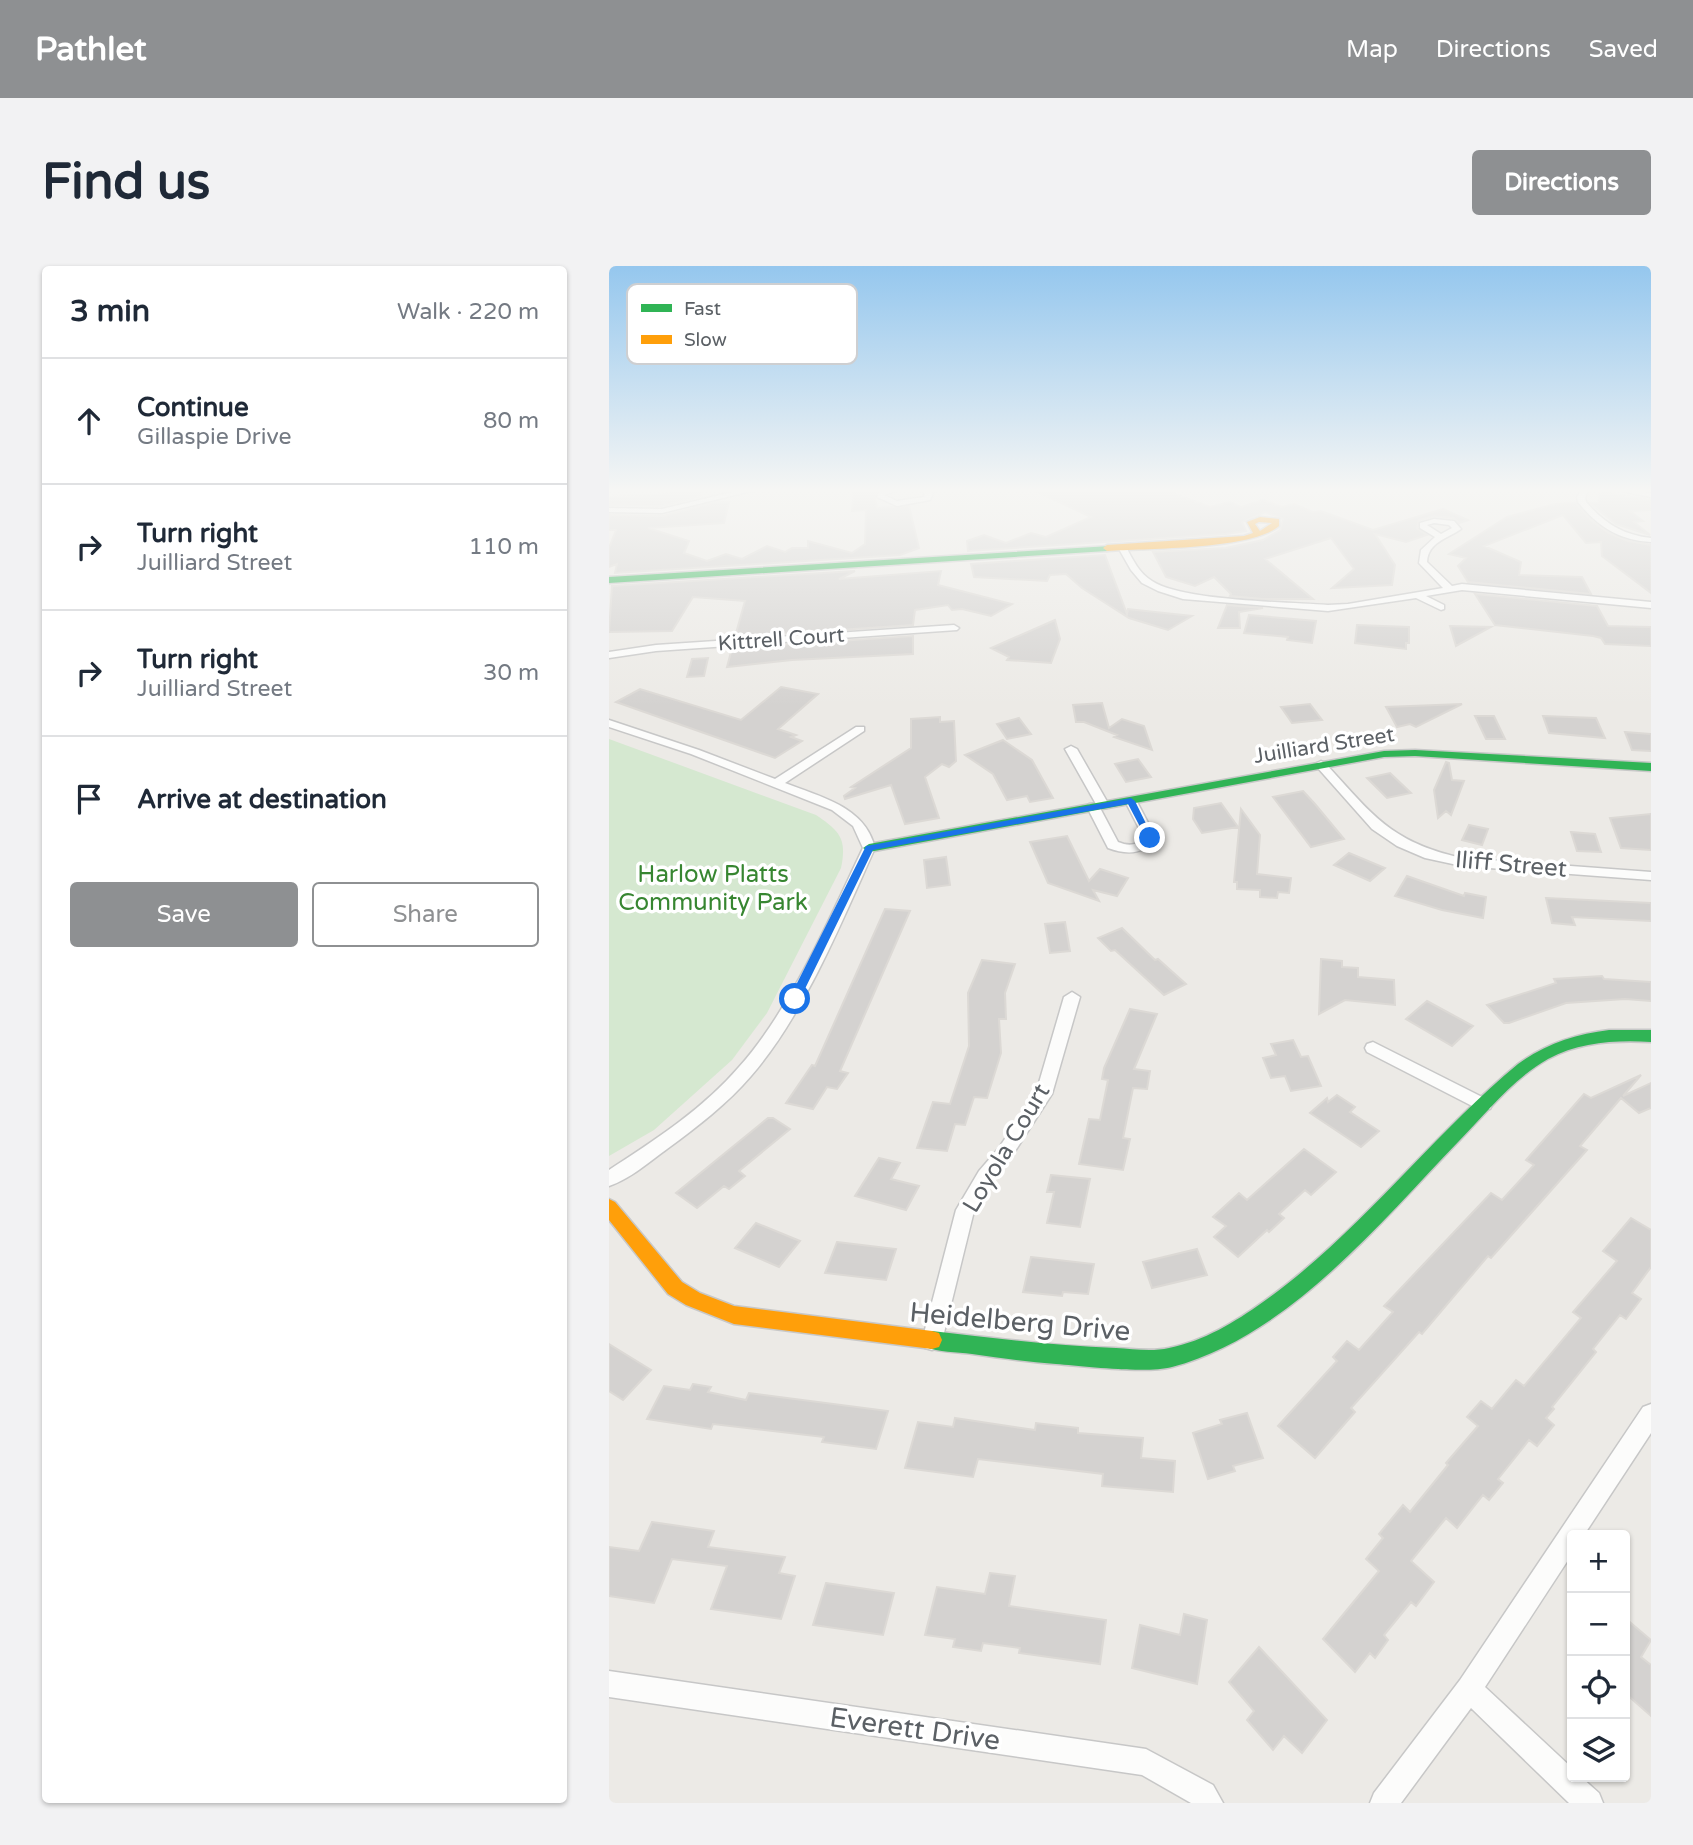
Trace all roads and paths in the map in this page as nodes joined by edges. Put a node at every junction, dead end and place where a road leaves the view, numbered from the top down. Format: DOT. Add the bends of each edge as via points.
graph roads {
  1 [pos="903,562"];
  2 [pos="1131,562"];
  3 [pos="1423,562"];
  4 [pos="609,580"];
  5 [pos="1449,588"];
  6 [pos="1417,595"];
  7 [pos="1651,605"];
  8 [pos="1441,607"];
  9 [pos="954,628"];
  10 [pos="609,655"];
  11 [pos="609,723"];
  12 [pos="860,729"];
  13 [pos="1071,749"];
  14 [pos="1321,765"];
  15 [pos="1651,767"];
  16 [pos="777,783"];
  17 [pos="1131,801"];
  18 [pos="1098,806"];
  19 [pos="869,848"];
  20 [pos="1651,876"];
  21 [pos="1072,997"];
  22 [pos="1651,1036"];
  23 [pos="1373,1048"];
  24 [pos="1483,1105"];
  25 [pos="609,1179"];
  26 [pos="609,1207"];
  27 [pos="932,1341"];
  28 [pos="1651,1414"];
  29 [pos="609,1684"];
  30 [pos="1469,1689"];
  31 [pos="1209,1803"];
  32 [pos="1384,1803"];
  33 [pos="1589,1803"];
  1 -- 4 [label="street"];
  2 -- 6 [label="street" via="1141,580 1183,596 1328,608"];
  3 -- 5 [label="street"];
  5 -- 6 [label="street"];
  5 -- 7 [label="street" via="1504,589"];
  6 -- 8 [label="street"];
  9 -- 10 [label="street, Kittrell Court"];
  11 -- 16 [label="street"];
  12 -- 16 [label="street"];
  13 -- 18 [label="street"];
  14 -- 15 [label="street, Juilliard Street" via="1415,753"];
  14 -- 17 [label="street, Juilliard Street"];
  14 -- 20 [label="street, Iliff Street" via="1376,826 1430,855 1462,862"];
  16 -- 19 [label="street" via="846,813 867,837"];
  17 -- 18 [label="street, Juilliard Street"];
  17 -- 18 [label="street" via="1150,838 1136,849 1112,845"];
  18 -- 19 [label="street, Juilliard Street"];
  19 -- 25 [label="street" via="795,999 749,1066 712,1105"];
  21 -- 27 [label="street, Loyola Court" via="1044,1094 965,1210"];
  22 -- 24 [label="street, Heidelberg Drive" via="1587,1038 1558,1047"];
  23 -- 24 [label="street"];
  24 -- 27 [label="street, Heidelberg Drive" via="1321,1267 1261,1317 1211,1344 1169,1358 1135,1358 1066,1357"];
  26 -- 27 [label="street, Heidelberg Drive" via="675,1288 693,1299 734,1315"];
  28 -- 30 [label="street"];
  29 -- 31 [label="street, Everett Drive" via="1146,1762"];
  30 -- 32 [label="street"];
  30 -- 33 [label="street"];
}
